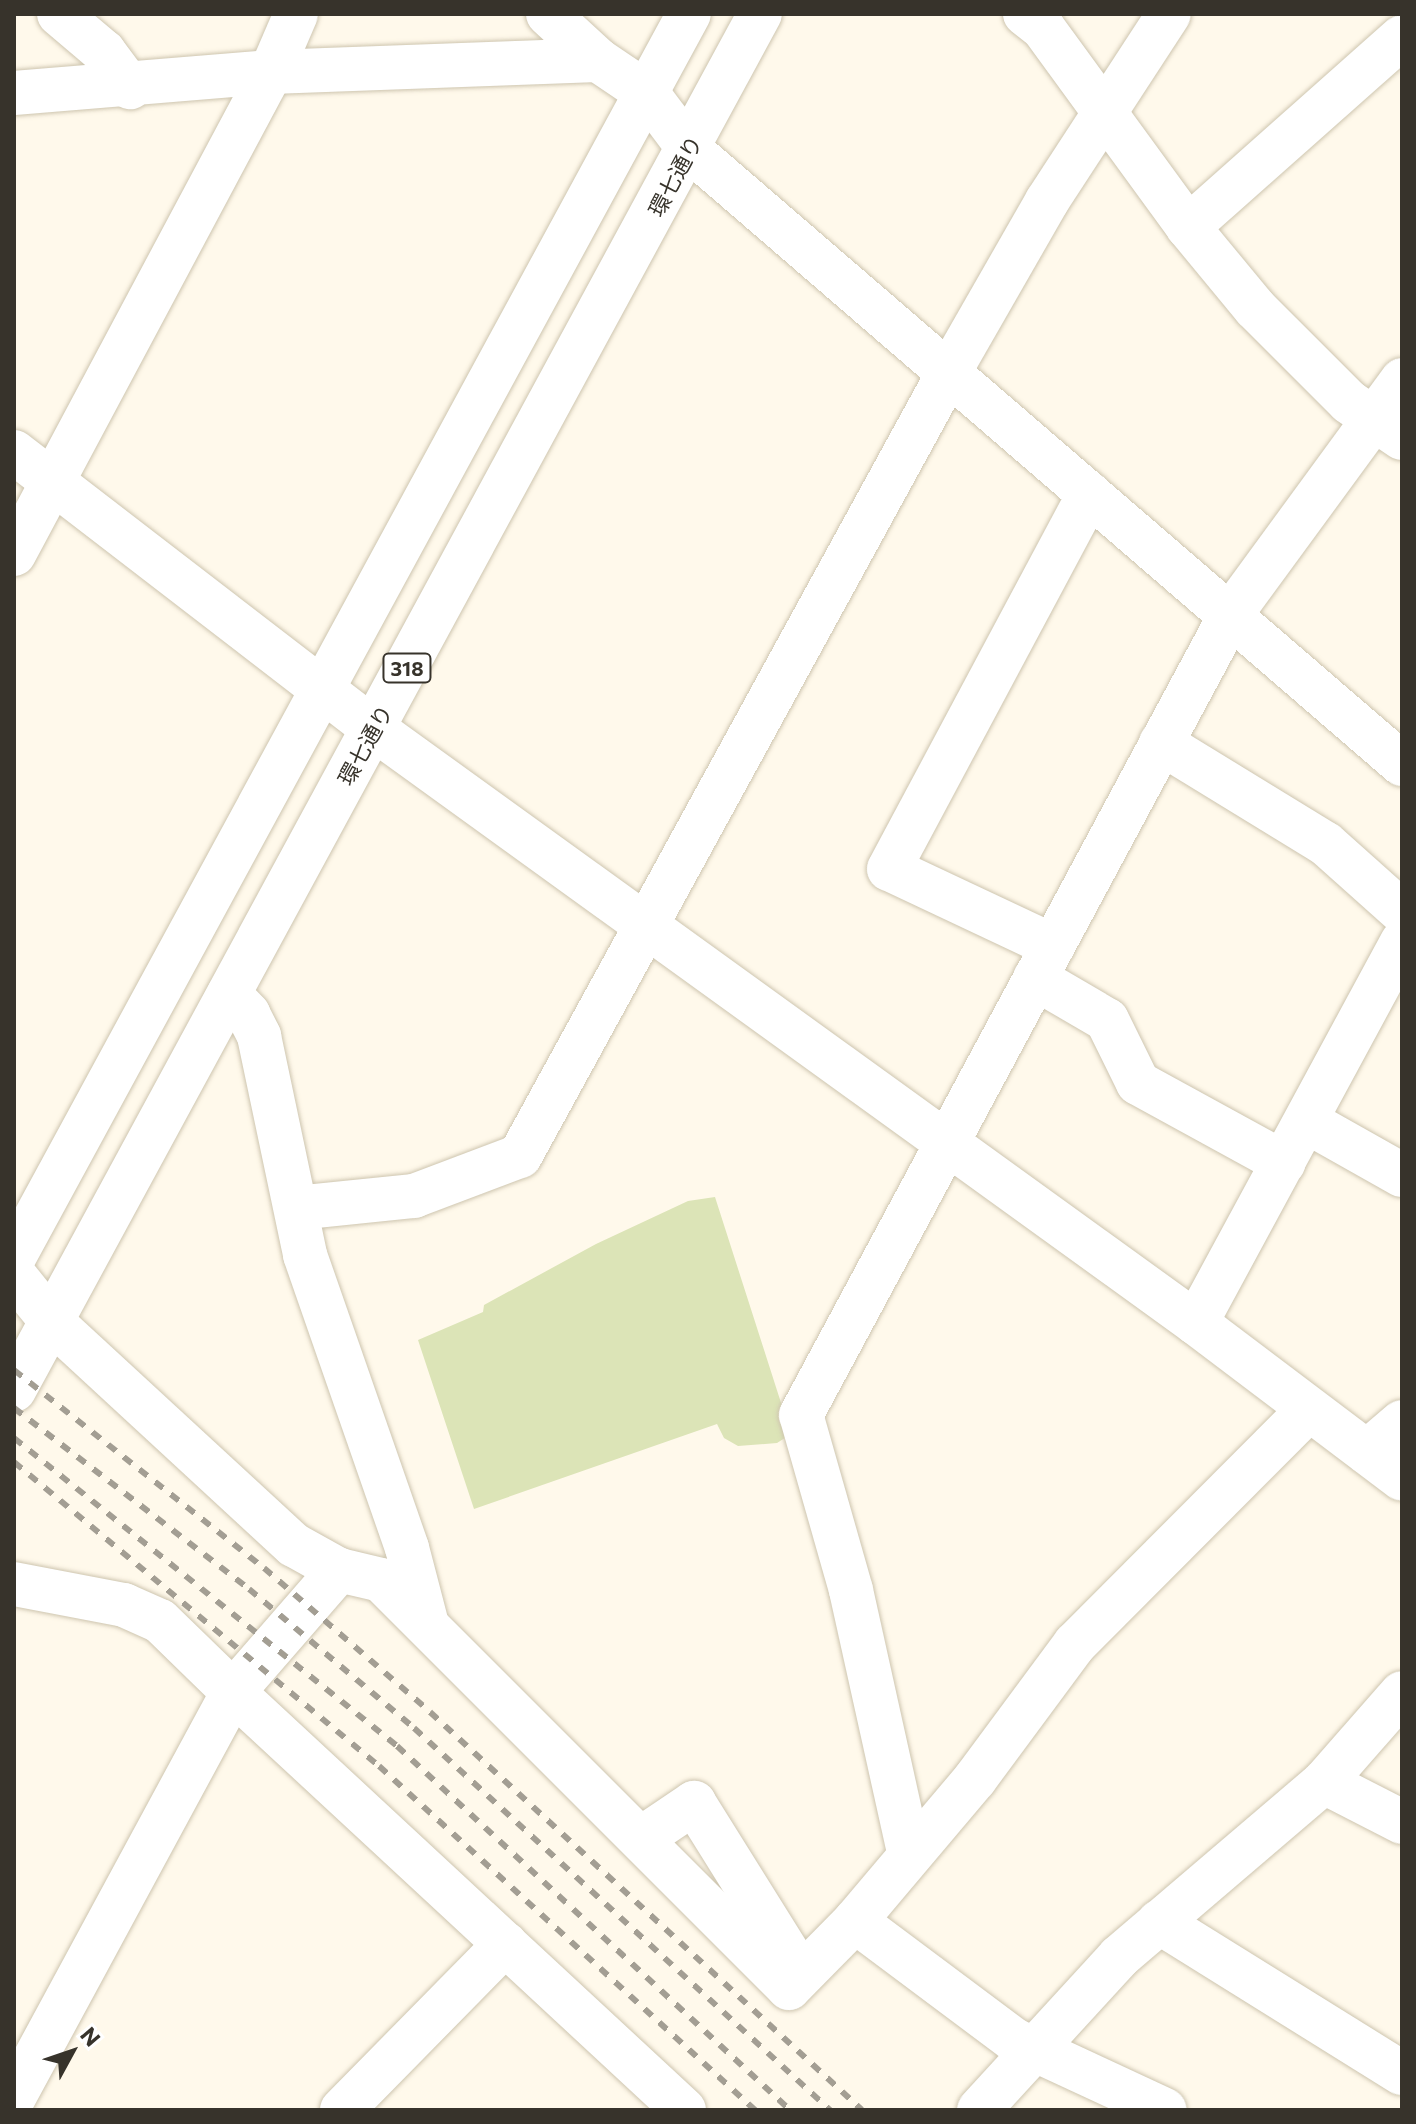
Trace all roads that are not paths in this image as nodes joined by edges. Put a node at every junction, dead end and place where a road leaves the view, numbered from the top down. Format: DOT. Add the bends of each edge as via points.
graph roads {
  1 [pos="59,14"];
  2 [pos="296,14"];
  3 [pos="548,14"];
  4 [pos="689,14"];
  5 [pos="760,14"];
  6 [pos="1025,14"];
  7 [pos="1169,14"];
  8 [pos="1402,37"];
  9 [pos="598,60"];
  10 [pos="271,72"];
  11 [pos="130,87"];
  12 [pos="14,93"];
  13 [pos="647,93"];
  14 [pos="1103,111"];
  15 [pos="689,149"];
  16 [pos="1188,227"];
  17 [pos="948,374"];
  18 [pos="1402,380"];
  19 [pos="1388,428"];
  20 [pos="14,452"];
  21 [pos="54,482"];
  22 [pos="1089,494"];
  23 [pos="14,554"];
  24 [pos="1231,614"];
  25 [pos="323,689"];
  26 [pos="374,729"];
  27 [pos="1161,743"];
  28 [pos="1402,764"];
  29 [pos="1402,912"];
  30 [pos="646,924"];
  31 [pos="1402,942"];
  32 [pos="1044,962"];
  33 [pos="229,994"];
  34 [pos="1306,1121"];
  35 [pos="946,1143"];
  36 [pos="1284,1163"];
  37 [pos="1402,1175"];
  38 [pos="296,1208"];
  39 [pos="14,1257"];
  40 [pos="14,1275"];
  41 [pos="52,1322"];
  42 [pos="1196,1323"];
  43 [pos="14,1390"];
  44 [pos="1308,1410"];
  45 [pos="1402,1422"];
  46 [pos="1367,1452"];
  47 [pos="1402,1479"];
  48 [pos="339,1570"];
  49 [pos="14,1584"];
  50 [pos="428,1627"];
  51 [pos="233,1692"];
  52 [pos="1402,1693"];
  53 [pos="1324,1782"];
  54 [pos="1402,1822"];
  55 [pos="642,1838"];
  56 [pos="909,1852"];
  57 [pos="855,1921"];
  58 [pos="1159,1922"];
  59 [pos="505,1944"];
  60 [pos="808,1969"];
  61 [pos="1031,2048"];
  62 [pos="1402,2073"];
  63 [pos="14,2097"];
  64 [pos="677,2108"];
  65 [pos="342,2110"];
  66 [pos="979,2110"];
  67 [pos="1165,2110"];
  1 -- 11 [label="street" via="104,52"];
  2 -- 10 [label="street"];
  3 -- 9 [label="street"];
  4 -- 13 [label="street"];
  5 -- 15 [label="street, 環七通り / 318"];
  6 -- 14 [label="street" via="1043,28"];
  7 -- 14 [label="street"];
  8 -- 16 [label="street"];
  9 -- 10 [label="street"];
  9 -- 13 [label="street"];
  10 -- 11 [label="street"];
  10 -- 21 [label="street"];
  11 -- 12 [label="street"];
  13 -- 15 [label="street"];
  13 -- 25 [label="street"];
  14 -- 16 [label="street"];
  14 -- 17 [label="street"];
  15 -- 17 [label="street"];
  15 -- 26 [label="street, 環七通り / 318"];
  16 -- 19 [label="street" via="1255,308 1349,402"];
  17 -- 22 [label="street"];
  17 -- 30 [label="street"];
  18 -- 19 [label="street"];
  19 -- 24 [label="street"];
  20 -- 21 [label="street"];
  21 -- 23 [label="street"];
  21 -- 25 [label="street"];
  22 -- 24 [label="street"];
  22 -- 32 [label="street" via="889,869"];
  24 -- 27 [label="street"];
  24 -- 28 [label="street"];
  25 -- 26 [label="street"];
  25 -- 39 [label="street"];
  26 -- 30 [label="street"];
  26 -- 33 [label="street, 環七通り / 318"];
  27 -- 29 [label="street" via="1326,844"];
  27 -- 32 [label="street"];
  30 -- 35 [label="street"];
  30 -- 38 [label="street" via="520,1156 414,1196"];
  31 -- 34 [label="street"];
  32 -- 35 [label="street"];
  32 -- 36 [label="street" via="1107,1020 1138,1083"];
  33 -- 38 [label="street" via="259,1036"];
  33 -- 41 [label="street, 環七通り / 318"];
  34 -- 36 [label="street"];
  34 -- 37 [label="street"];
  35 -- 42 [label="street"];
  35 -- 56 [label="street" via="801,1415 851,1590"];
  36 -- 42 [label="street"];
  38 -- 50 [label="street" via="305,1255 407,1548"];
  40 -- 41 [label="street"];
  41 -- 43 [label="street, 環七通り / 318"];
  41 -- 48 [label="street" via="294,1545"];
  42 -- 44 [label="street"];
  44 -- 46 [label="street"];
  44 -- 56 [label="street" via="1075,1644 975,1779"];
  45 -- 46 [label="street"];
  46 -- 47 [label="street"];
  48 -- 50 [label="street" via="381,1580"];
  48 -- 51 [label="street"];
  49 -- 51 [label="street" via="124,1605 160,1621"];
  50 -- 55 [label="street"];
  51 -- 59 [label="street"];
  51 -- 63 [label="street"];
  52 -- 53 [label="street"];
  53 -- 54 [label="street"];
  53 -- 58 [label="street"];
  55 -- 60 [label="street" via="789,1988"];
  55 -- 60 [label="street" via="694,1803"];
  56 -- 57 [label="street"];
  57 -- 60 [label="street"];
  57 -- 61 [label="street"];
  58 -- 61 [label="street"];
  58 -- 62 [label="street"];
  59 -- 64 [label="street"];
  59 -- 65 [label="street"];
  61 -- 66 [label="street"];
  61 -- 67 [label="street"];
}
